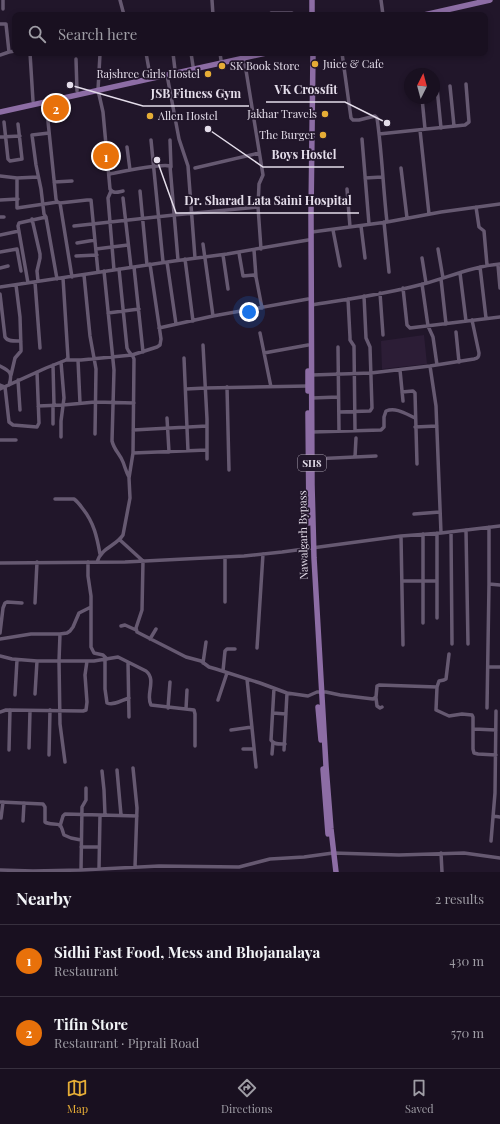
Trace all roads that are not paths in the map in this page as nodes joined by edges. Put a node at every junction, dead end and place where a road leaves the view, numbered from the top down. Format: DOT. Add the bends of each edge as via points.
graph roads {
  1 [pos="3,0"];
  2 [pos="120,0"];
  3 [pos="212,0"];
  4 [pos="381,0"];
  5 [pos="490,0"];
  6 [pos="3,9"];
  7 [pos="123,12"];
  8 [pos="213,12"];
  9 [pos="383,12"];
  10 [pos="437,12"];
  11 [pos="0,24"];
  12 [pos="9,52"];
  13 [pos="12,52"];
  14 [pos="0,55"];
  15 [pos="30,56"];
  16 [pos="100,56"];
  17 [pos="147,56"];
  18 [pos="174,56"];
  19 [pos="191,56"];
  20 [pos="220,56"];
  21 [pos="237,56"];
  22 [pos="253,56"];
  23 [pos="309,56"];
  24 [pos="313,56"];
  25 [pos="342,56"];
  26 [pos="244,58"];
  27 [pos="76,59"];
  28 [pos="221,60"];
  29 [pos="193,66"];
  30 [pos="176,70"];
  31 [pos="311,70"];
  32 [pos="150,75"];
  33 [pos="167,75"];
  34 [pos="466,84"];
  35 [pos="450,86"];
  36 [pos="98,88"];
  37 [pos="77,91"];
  38 [pos="33,101"];
  39 [pos="46,102"];
  40 [pos="423,104"];
  41 [pos="439,104"];
  42 [pos="0,109"];
  43 [pos="0,112"];
  44 [pos="4,122"];
  45 [pos="18,124"];
  46 [pos="454,126"];
  47 [pos="441,128"];
  48 [pos="426,129"];
  49 [pos="420,130"];
  50 [pos="49,133"];
  51 [pos="379,134"];
  52 [pos="20,136"];
  53 [pos="0,137"];
  54 [pos="6,137"];
  55 [pos="362,139"];
  56 [pos="151,140"];
  57 [pos="170,140"];
  58 [pos="127,147"];
  59 [pos="259,153"];
  60 [pos="154,167"];
  61 [pos="171,168"];
  62 [pos="195,168"];
  63 [pos="401,168"];
  64 [pos="130,170"];
  65 [pos="109,174"];
  66 [pos="0,176"];
  67 [pos="38,176"];
  68 [pos="382,177"];
  69 [pos="17,178"];
  70 [pos="365,178"];
  71 [pos="72,181"];
  72 [pos="54,182"];
  73 [pos="347,189"];
  74 [pos="112,191"];
  75 [pos="123,191"];
  76 [pos="140,191"];
  77 [pos="123,198"];
  78 [pos="18,199"];
  79 [pos="0,200"];
  80 [pos="59,203"];
  81 [pos="43,204"];
  82 [pos="500,204"];
  83 [pos="258,207"];
  84 [pos="476,207"];
  85 [pos="192,213"];
  86 [pos="429,214"];
  87 [pos="174,215"];
  88 [pos="46,216"];
  89 [pos="158,216"];
  90 [pos="142,218"];
  91 [pos="406,218"];
  92 [pos="32,220"];
  93 [pos="126,220"];
  94 [pos="110,222"];
  95 [pos="385,222"];
  96 [pos="94,223"];
  97 [pos="369,224"];
  98 [pos="74,226"];
  99 [pos="361,226"];
  100 [pos="350,227"];
  101 [pos="333,230"];
  102 [pos="19,232"];
  103 [pos="312,232"];
  104 [pos="0,235"];
  105 [pos="96,240"];
  106 [pos="308,240"];
  107 [pos="77,243"];
  108 [pos="203,244"];
  109 [pos="128,245"];
  110 [pos="112,247"];
  111 [pos="96,249"];
  112 [pos="261,249"];
  113 [pos="438,249"];
  114 [pos="254,250"];
  115 [pos="0,252"];
  116 [pos="239,253"];
  117 [pos="97,255"];
  118 [pos="223,255"];
  119 [pos="76,256"];
  120 [pos="204,257"];
  121 [pos="195,258"];
  122 [pos="365,258"];
  123 [pos="422,258"];
  124 [pos="185,259"];
  125 [pos="178,260"];
  126 [pos="162,262"];
  127 [pos="167,262"];
  128 [pos="148,264"];
  129 [pos="499,264"];
  130 [pos="487,265"];
  131 [pos="8,266"];
  132 [pos="340,266"];
  133 [pos="133,267"];
  134 [pos="480,267"];
  135 [pos="0,268"];
  136 [pos="116,270"];
  137 [pos="21,271"];
  138 [pos="104,271"];
  139 [pos="98,272"];
  140 [pos="389,272"];
  141 [pos="460,273"];
  142 [pos="84,275"];
  143 [pos="72,277"];
  144 [pos="256,277"];
  145 [pos="63,278"];
  146 [pos="442,278"];
  147 [pos="57,279"];
  148 [pos="37,282"];
  149 [pos="28,283"];
  150 [pos="424,284"];
  151 [pos="16,285"];
  152 [pos="0,287"];
  153 [pos="403,288"];
  154 [pos="500,288"];
  155 [pos="228,289"];
  156 [pos="380,293"];
  157 [pos="0,294"];
  158 [pos="364,296"];
  159 [pos="308,299"];
  160 [pos="348,299"];
  161 [pos="312,305"];
  162 [pos="262,308"];
  163 [pos="139,309"];
  164 [pos="123,311"];
  165 [pos="108,313"];
  166 [pos="213,316"];
  167 [pos="500,317"];
  168 [pos="486,318"];
  169 [pos="472,320"];
  170 [pos="193,321"];
  171 [pos="466,321"];
  172 [pos="176,324"];
  173 [pos="446,324"];
  174 [pos="428,326"];
  175 [pos="159,328"];
  176 [pos="456,332"];
  177 [pos="260,333"];
  178 [pos="383,335"];
  179 [pos="21,341"];
  180 [pos="203,345"];
  181 [pos="308,346"];
  182 [pos="338,347"];
  183 [pos="40,348"];
  184 [pos="143,352"];
  185 [pos="264,353"];
  186 [pos="132,355"];
  187 [pos="114,357"];
  188 [pos="184,358"];
  189 [pos="94,359"];
  190 [pos="66,360"];
  191 [pos="78,360"];
  192 [pos="62,362"];
  193 [pos="459,362"];
  194 [pos="53,365"];
  195 [pos="438,365"];
  196 [pos="0,366"];
  197 [pos="430,366"];
  198 [pos="400,370"];
  199 [pos="37,372"];
  200 [pos="371,373"];
  201 [pos="338,374"];
  202 [pos="355,374"];
  203 [pos="11,375"];
  204 [pos="312,375"];
  205 [pos="18,380"];
  206 [pos="0,385"];
  207 [pos="7,386"];
  208 [pos="308,386"];
  209 [pos="227,387"];
  210 [pos="271,387"];
  211 [pos="206,388"];
  212 [pos="0,389"];
  213 [pos="186,389"];
  214 [pos="402,392"];
  215 [pos="338,397"];
  216 [pos="312,398"];
  217 [pos="403,401"];
  218 [pos="95,402"];
  219 [pos="80,403"];
  220 [pos="114,403"];
  221 [pos="134,403"];
  222 [pos="54,405"];
  223 [pos="64,405"];
  224 [pos="38,406"];
  225 [pos="20,410"];
  226 [pos="339,412"];
  227 [pos="355,412"];
  228 [pos="167,418"];
  229 [pos="415,418"];
  230 [pos="53,424"];
  231 [pos="207,426"];
  232 [pos="437,426"];
  233 [pos="415,427"];
  234 [pos="187,428"];
  235 [pos="168,429"];
  236 [pos="133,430"];
  237 [pos="355,430"];
  238 [pos="339,431"];
  239 [pos="312,432"];
  240 [pos="95,434"];
  241 [pos="61,437"];
  242 [pos="356,438"];
  243 [pos="0,440"];
  244 [pos="16,440"];
  245 [pos="207,450"];
  246 [pos="188,451"];
  247 [pos="169,452"];
  248 [pos="133,453"];
  249 [pos="376,456"];
  250 [pos="355,457"];
  251 [pos="207,459"];
  252 [pos="312,459"];
  253 [pos="417,464"];
  254 [pos="229,470"];
  255 [pos="129,478"];
  256 [pos="55,499"];
  257 [pos="440,512"];
  258 [pos="414,514"];
  259 [pos="500,526"];
  260 [pos="489,527"];
  261 [pos="466,530"];
  262 [pos="451,532"];
  263 [pos="439,533"];
  264 [pos="423,534"];
  265 [pos="401,536"];
  266 [pos="120,540"];
  267 [pos="312,548"];
  268 [pos="100,554"];
  269 [pos="263,554"];
  270 [pos="225,557"];
  271 [pos="143,561"];
  272 [pos="37,562"];
  273 [pos="88,562"];
  274 [pos="97,562"];
  275 [pos="0,563"];
  276 [pos="402,581"];
  277 [pos="423,581"];
  278 [pos="437,581"];
  279 [pos="489,584"];
  280 [pos="500,584"];
  281 [pos="225,602"];
  282 [pos="22,603"];
  283 [pos="35,603"];
  284 [pos="91,607"];
  285 [pos="437,618"];
  286 [pos="423,623"];
  287 [pos="121,626"];
  288 [pos="156,629"];
  289 [pos="136,630"];
  290 [pos="0,633"];
  291 [pos="60,634"];
  292 [pos="0,639"];
  293 [pos="150,639"];
  294 [pos="206,642"];
  295 [pos="452,644"];
  296 [pos="468,644"];
  297 [pos="403,645"];
  298 [pos="257,648"];
  299 [pos="235,649"];
  300 [pos="449,654"];
  301 [pos="0,656"];
  302 [pos="106,659"];
  303 [pos="17,660"];
  304 [pos="37,661"];
  305 [pos="59,661"];
  306 [pos="87,661"];
  307 [pos="128,662"];
  308 [pos="203,663"];
  309 [pos="488,668"];
  310 [pos="500,668"];
  311 [pos="225,672"];
  312 [pos="247,679"];
  313 [pos="170,682"];
  314 [pos="437,687"];
  315 [pos="274,688"];
  316 [pos="187,690"];
  317 [pos="319,692"];
  318 [pos="287,693"];
  319 [pos="35,694"];
  320 [pos="16,695"];
  321 [pos="129,698"];
  322 [pos="376,698"];
  323 [pos="218,700"];
  324 [pos="382,707"];
  325 [pos="168,708"];
  326 [pos="487,708"];
  327 [pos="186,709"];
  328 [pos="10,710"];
  329 [pos="50,710"];
  330 [pos="60,710"];
  331 [pos="30,711"];
  332 [pos="496,711"];
  333 [pos="0,712"];
  334 [pos="273,713"];
  335 [pos="286,714"];
  336 [pos="129,716"];
  337 [pos="252,727"];
  338 [pos="474,729"];
  339 [pos="231,730"];
  340 [pos="496,730"];
  341 [pos="273,742"];
  342 [pos="498,742"];
  343 [pos="285,744"];
  344 [pos="194,746"];
  345 [pos="29,748"];
  346 [pos="244,749"];
  347 [pos="254,749"];
  348 [pos="9,750"];
  349 [pos="284,750"];
  350 [pos="272,754"];
  351 [pos="49,755"];
  352 [pos="496,755"];
  353 [pos="65,762"];
  354 [pos="256,767"];
  355 [pos="134,768"];
  356 [pos="117,770"];
  357 [pos="102,771"];
  358 [pos="86,788"];
  359 [pos="2,802"];
  360 [pos="24,803"];
  361 [pos="82,814"];
  362 [pos="100,815"];
  363 [pos="105,815"];
  364 [pos="121,815"];
  365 [pos="137,816"];
  366 [pos="493,816"];
  367 [pos="500,817"];
  368 [pos="1,818"];
  369 [pos="23,821"];
  370 [pos="60,826"];
  371 [pos="81,840"];
  372 [pos="491,841"];
  373 [pos="81,847"];
  374 [pos="99,847"];
  375 [pos="332,853"];
  376 [pos="441,853"];
  377 [pos="500,858"];
  378 [pos="215,866"];
  379 [pos="128,867"];
  380 [pos="135,867"];
  381 [pos="99,869"];
  382 [pos="0,870"];
  383 [pos="81,870"];
  384 [pos="62,871"];
  385 [pos="128,872"];
  386 [pos="214,872"];
  387 [pos="332,872"];
  388 [pos="336,872"];
  389 [pos="442,872"];
  1 -- 6 [label="street"];
  2 -- 7 [label="street"];
  3 -- 8 [label="street"];
  4 -- 9 [label="street"];
  5 -- 10 [label="main road"];
  11 -- 12 [label="street" via="6,24"];
  12 -- 13 [label="street"];
  12 -- 14 [label="street"];
  15 -- 38 [label="street"];
  16 -- 36 [label="street"];
  17 -- 32 [label="street"];
  18 -- 30 [label="street"];
  19 -- 29 [label="street"];
  20 -- 28 [label="street"];
  21 -- 28 [label="main road"];
  22 -- 26 [label="main road"];
  23 -- 31 [label="main road, Nawalgarh Bypass / SH8"];
  24 -- 31 [label="main road, Nawalgarh Bypass / SH8"];
  25 -- 51 [label="street" via="352,118 359,120 376,117"];
  26 -- 33 [label="main road"];
  26 -- 59 [label="street"];
  27 -- 37 [label="street"];
  28 -- 29 [label="main road"];
  29 -- 30 [label="main road"];
  30 -- 32 [label="main road"];
  31 -- 103 [label="main road, Nawalgarh Bypass / SH8"];
  31 -- 106 [label="main road, Nawalgarh Bypass / SH8"];
  32 -- 36 [label="main road"];
  33 -- 36 [label="main road"];
  33 -- 85 [label="street" via="179,138 188,166"];
  34 -- 46 [label="street" via="470,122"];
  35 -- 46 [label="street"];
  36 -- 37 [label="main road"];
  36 -- 39 [label="main road"];
  36 -- 65 [label="street"];
  37 -- 38 [label="main road"];
  38 -- 42 [label="main road"];
  39 -- 43 [label="main road"];
  39 -- 50 [label="street"];
  40 -- 48 [label="street"];
  41 -- 47 [label="street"];
  44 -- 54 [label="street"];
  45 -- 52 [label="street"];
  46 -- 47 [label="street"];
  47 -- 48 [label="street"];
  48 -- 49 [label="street"];
  49 -- 51 [label="street"];
  49 -- 86 [label="street"];
  50 -- 67 [label="street" via="32,135"];
  50 -- 72 [label="street"];
  51 -- 68 [label="street"];
  52 -- 54 [label="street"];
  52 -- 54 [label="street" via="22,159 10,161"];
  53 -- 54 [label="street"];
  55 -- 70 [label="street"];
  56 -- 60 [label="street"];
  57 -- 61 [label="street"];
  58 -- 64 [label="street"];
  59 -- 62 [label="street"];
  59 -- 83 [label="street" via="263,175 259,184"];
  60 -- 61 [label="street" via="167,165"];
  60 -- 64 [label="street"];
  60 -- 89 [label="street"];
  61 -- 87 [label="street"];
  63 -- 91 [label="street"];
  64 -- 65 [label="street"];
  65 -- 74 [label="street"];
  66 -- 69 [label="street"];
  67 -- 69 [label="street"];
  67 -- 81 [label="street"];
  68 -- 70 [label="street"];
  68 -- 95 [label="street"];
  69 -- 78 [label="street"];
  70 -- 97 [label="street"];
  71 -- 72 [label="street"];
  72 -- 80 [label="street" via="56,200"];
  73 -- 100 [label="street"];
  74 -- 75 [label="street"];
  74 -- 94 [label="street" via="108,198"];
  76 -- 90 [label="street"];
  77 -- 93 [label="street"];
  78 -- 79 [label="street"];
  78 -- 81 [label="street" via="17,208"];
  80 -- 81 [label="street"];
  80 -- 96 [label="street" via="91,200"];
  80 -- 143 [label="street"];
  81 -- 88 [label="street"];
  82 -- 84 [label="street"];
  83 -- 85 [label="street"];
  83 -- 112 [label="street"];
  84 -- 86 [label="street"];
  84 -- 130 [label="street" via="479,227 484,232"];
  85 -- 87 [label="street"];
  85 -- 121 [label="street"];
  86 -- 91 [label="street"];
  87 -- 89 [label="street"];
  87 -- 125 [label="street"];
  88 -- 92 [label="street"];
  88 -- 147 [label="street"];
  89 -- 90 [label="street"];
  89 -- 126 [label="street"];
  90 -- 93 [label="street"];
  90 -- 128 [label="street"];
  91 -- 95 [label="street"];
  92 -- 102 [label="street" via="19,223"];
  92 -- 148 [label="street" via="40,254"];
  93 -- 94 [label="street"];
  93 -- 109 [label="street"];
  94 -- 96 [label="street"];
  94 -- 110 [label="street"];
  95 -- 97 [label="street"];
  95 -- 140 [label="street"];
  96 -- 98 [label="street"];
  96 -- 105 [label="street"];
  97 -- 99 [label="street"];
  99 -- 100 [label="street"];
  99 -- 122 [label="street"];
  100 -- 101 [label="street"];
  101 -- 103 [label="street"];
  101 -- 132 [label="street"];
  102 -- 104 [label="street"];
  102 -- 149 [label="street"];
  103 -- 161 [label="main road, Nawalgarh Bypass / SH8"];
  105 -- 107 [label="street"];
  105 -- 111 [label="street"];
  106 -- 112 [label="street"];
  106 -- 159 [label="main road, Nawalgarh Bypass / SH8"];
  108 -- 120 [label="street"];
  109 -- 110 [label="street"];
  109 -- 133 [label="street"];
  110 -- 111 [label="street"];
  110 -- 136 [label="street"];
  111 -- 117 [label="street"];
  112 -- 114 [label="street"];
  113 -- 146 [label="street"];
  114 -- 116 [label="street"];
  114 -- 144 [label="street"];
  115 -- 137 [label="street" via="17,249"];
  116 -- 118 [label="street"];
  116 -- 144 [label="street" via="242,276"];
  117 -- 119 [label="street"];
  117 -- 139 [label="street"];
  118 -- 120 [label="street"];
  118 -- 155 [label="street"];
  120 -- 121 [label="street"];
  120 -- 166 [label="street"];
  121 -- 124 [label="street"];
  123 -- 150 [label="street"];
  124 -- 125 [label="street"];
  124 -- 170 [label="street"];
  125 -- 127 [label="street"];
  126 -- 127 [label="street"];
  126 -- 128 [label="street"];
  127 -- 172 [label="street"];
  128 -- 133 [label="street"];
  128 -- 175 [label="street"];
  129 -- 130 [label="street"];
  129 -- 154 [label="street"];
  130 -- 134 [label="street"];
  131 -- 135 [label="street"];
  133 -- 136 [label="street"];
  133 -- 163 [label="street"];
  134 -- 141 [label="street"];
  134 -- 168 [label="street"];
  136 -- 138 [label="street"];
  136 -- 164 [label="street"];
  138 -- 139 [label="street"];
  138 -- 165 [label="street"];
  139 -- 142 [label="street"];
  141 -- 146 [label="street"];
  141 -- 171 [label="street"];
  142 -- 143 [label="street"];
  142 -- 189 [label="street"];
  143 -- 145 [label="street"];
  144 -- 162 [label="street"];
  145 -- 147 [label="street"];
  145 -- 190 [label="street" via="69,353"];
  146 -- 150 [label="street"];
  146 -- 173 [label="street"];
  147 -- 148 [label="street"];
  148 -- 149 [label="street"];
  148 -- 183 [label="street"];
  149 -- 151 [label="street"];
  150 -- 153 [label="street"];
  150 -- 174 [label="street"];
  151 -- 152 [label="street"];
  151 -- 179 [label="street"];
  153 -- 156 [label="street"];
  153 -- 174 [label="street" via="407,325 410,328"];
  156 -- 158 [label="street"];
  156 -- 178 [label="street"];
  157 -- 179 [label="street" via="5,337"];
  158 -- 160 [label="street"];
  158 -- 200 [label="street"];
  159 -- 162 [label="street"];
  159 -- 181 [label="main road, Nawalgarh Bypass / SH8"];
  160 -- 161 [label="street"];
  160 -- 202 [label="street"];
  161 -- 204 [label="main road, Nawalgarh Bypass / SH8"];
  162 -- 166 [label="street"];
  163 -- 164 [label="street"];
  163 -- 184 [label="street"];
  164 -- 165 [label="street"];
  164 -- 186 [label="street" via="127,348"];
  165 -- 187 [label="street"];
  166 -- 170 [label="street"];
  167 -- 168 [label="street"];
  168 -- 169 [label="street"];
  169 -- 171 [label="street"];
  169 -- 193 [label="street" via="479,356"];
  170 -- 172 [label="street"];
  171 -- 173 [label="street"];
  172 -- 175 [label="street"];
  173 -- 174 [label="street"];
  174 -- 195 [label="street" via="433,337"];
  175 -- 184 [label="street" via="160,345"];
  176 -- 193 [label="street"];
  177 -- 185 [label="street"];
  179 -- 203 [label="street" via="21,351 15,358"];
  180 -- 211 [label="street"];
  181 -- 185 [label="street"];
  181 -- 208 [label="main road, Nawalgarh Bypass / SH8"];
  182 -- 201 [label="street"];
  184 -- 186 [label="street"];
  185 -- 210 [label="street"];
  186 -- 187 [label="street"];
  186 -- 221 [label="street"];
  187 -- 189 [label="street"];
  187 -- 220 [label="street"];
  188 -- 213 [label="street"];
  189 -- 191 [label="street"];
  189 -- 218 [label="street"];
  190 -- 191 [label="street"];
  190 -- 192 [label="street"];
  191 -- 219 [label="street"];
  192 -- 194 [label="street"];
  192 -- 223 [label="street"];
  193 -- 195 [label="street"];
  194 -- 199 [label="street"];
  194 -- 222 [label="street"];
  195 -- 197 [label="street"];
  196 -- 203 [label="street"];
  197 -- 198 [label="street"];
  197 -- 232 [label="street"];
  198 -- 200 [label="street"];
  198 -- 214 [label="street"];
  199 -- 205 [label="street"];
  199 -- 224 [label="street"];
  200 -- 202 [label="street"];
  200 -- 227 [label="street" via="372,408 370,411"];
  201 -- 202 [label="street"];
  201 -- 204 [label="street"];
  201 -- 215 [label="street"];
  202 -- 227 [label="street"];
  203 -- 207 [label="street"];
  204 -- 216 [label="main road, Nawalgarh Bypass / SH8"];
  205 -- 207 [label="street"];
  205 -- 225 [label="street"];
  206 -- 207 [label="street"];
  207 -- 212 [label="street"];
  207 -- 224 [label="street" via="10,424 37,427"];
  208 -- 210 [label="street"];
  208 -- 267 [label="main road, Nawalgarh Bypass / SH8" via="308,489"];
  209 -- 210 [label="street"];
  209 -- 211 [label="street"];
  209 -- 254 [label="street"];
  211 -- 213 [label="street"];
  211 -- 231 [label="street"];
  213 -- 234 [label="street"];
  214 -- 217 [label="street"];
  214 -- 229 [label="street" via="414,392"];
  215 -- 216 [label="street"];
  215 -- 226 [label="street"];
  216 -- 239 [label="main road, Nawalgarh Bypass / SH8"];
  218 -- 219 [label="street"];
  218 -- 220 [label="street"];
  218 -- 240 [label="street"];
  219 -- 223 [label="street"];
  220 -- 221 [label="street"];
  220 -- 255 [label="street" via="112,441"];
  221 -- 236 [label="street"];
  222 -- 223 [label="street"];
  222 -- 224 [label="street"];
  222 -- 230 [label="street"];
  223 -- 241 [label="street"];
  226 -- 227 [label="street"];
  226 -- 238 [label="street"];
  227 -- 237 [label="street"];
  228 -- 235 [label="street"];
  229 -- 233 [label="street"];
  229 -- 237 [label="street" via="396,410 388,410 383,429"];
  231 -- 234 [label="street"];
  231 -- 245 [label="street"];
  232 -- 233 [label="street"];
  232 -- 257 [label="street"];
  233 -- 253 [label="street"];
  234 -- 235 [label="street"];
  234 -- 246 [label="street"];
  235 -- 236 [label="street"];
  235 -- 247 [label="street"];
  236 -- 248 [label="street"];
  237 -- 238 [label="street"];
  238 -- 239 [label="street"];
  239 -- 252 [label="main road, Nawalgarh Bypass / SH8"];
  242 -- 250 [label="street"];
  243 -- 244 [label="street"];
  245 -- 246 [label="street"];
  245 -- 251 [label="street"];
  246 -- 247 [label="street"];
  247 -- 248 [label="street"];
  248 -- 255 [label="street"];
  249 -- 250 [label="street"];
  250 -- 252 [label="street"];
  252 -- 267 [label="main road, Nawalgarh Bypass / SH8"];
  255 -- 266 [label="street" via="129,505"];
  256 -- 268 [label="street" via="77,500 94,527"];
  257 -- 258 [label="street"];
  257 -- 263 [label="street"];
  259 -- 260 [label="street"];
  260 -- 261 [label="street"];
  260 -- 279 [label="street"];
  261 -- 262 [label="street"];
  261 -- 296 [label="street"];
  262 -- 263 [label="street"];
  262 -- 295 [label="street"];
  263 -- 264 [label="street"];
  263 -- 278 [label="street"];
  264 -- 265 [label="street"];
  264 -- 277 [label="street"];
  265 -- 267 [label="street"];
  265 -- 276 [label="street"];
  266 -- 268 [label="street"];
  266 -- 271 [label="street"];
  267 -- 269 [label="street"];
  267 -- 317 [label="main road, Nawalgarh Bypass / SH8" via="311,581"];
  268 -- 274 [label="street"];
  269 -- 270 [label="street"];
  269 -- 298 [label="street"];
  270 -- 271 [label="street"];
  270 -- 281 [label="street"];
  271 -- 274 [label="street"];
  271 -- 289 [label="street" via="142,610"];
  272 -- 273 [label="street"];
  272 -- 275 [label="street"];
  272 -- 283 [label="street"];
  273 -- 274 [label="street"];
  273 -- 284 [label="street"];
  276 -- 277 [label="street"];
  276 -- 297 [label="street"];
  277 -- 278 [label="street"];
  277 -- 286 [label="street"];
  278 -- 285 [label="street"];
  279 -- 280 [label="street"];
  279 -- 309 [label="street"];
  282 -- 290 [label="street" via="5,603"];
  284 -- 291 [label="street" via="79,613 70,631"];
  284 -- 302 [label="street" via="92,649"];
  287 -- 289 [label="street"];
  288 -- 293 [label="street"];
  289 -- 293 [label="street"];
  291 -- 292 [label="street" via="31,634"];
  291 -- 305 [label="street"];
  293 -- 308 [label="street"];
  294 -- 308 [label="street"];
  299 -- 311 [label="street" via="226,649"];
  300 -- 314 [label="street" via="446,679 439,681"];
  301 -- 303 [label="street"];
  302 -- 306 [label="street"];
  302 -- 307 [label="street" via="118,658"];
  302 -- 321 [label="street" via="107,703 114,705"];
  303 -- 304 [label="street"];
  303 -- 320 [label="street"];
  304 -- 305 [label="street"];
  304 -- 319 [label="street"];
  305 -- 306 [label="street"];
  305 -- 330 [label="street"];
  306 -- 330 [label="street" via="86,710"];
  307 -- 321 [label="street"];
  307 -- 325 [label="street" via="149,673 151,705"];
  308 -- 311 [label="street"];
  309 -- 310 [label="street"];
  309 -- 326 [label="street"];
  311 -- 312 [label="street"];
  311 -- 323 [label="street"];
  312 -- 315 [label="street"];
  312 -- 337 [label="street"];
  313 -- 325 [label="street"];
  314 -- 322 [label="street" via="379,685 376,687"];
  314 -- 338 [label="street" via="436,710 449,716 472,715"];
  315 -- 318 [label="street"];
  315 -- 334 [label="street"];
  316 -- 327 [label="street"];
  317 -- 318 [label="street" via="308,696"];
  317 -- 322 [label="street"];
  317 -- 375 [label="main road, Nawalgarh Bypass / SH8" via="326,821"];
  318 -- 335 [label="street"];
  321 -- 336 [label="street"];
  322 -- 324 [label="street" via="377,706"];
  325 -- 327 [label="street"];
  327 -- 344 [label="street" via="195,712"];
  328 -- 331 [label="street"];
  328 -- 333 [label="street"];
  328 -- 348 [label="street"];
  329 -- 330 [label="street"];
  329 -- 331 [label="street"];
  329 -- 351 [label="street"];
  330 -- 353 [label="street"];
  331 -- 345 [label="street"];
  332 -- 340 [label="street"];
  334 -- 335 [label="street"];
  334 -- 341 [label="street"];
  335 -- 343 [label="street"];
  337 -- 339 [label="street"];
  337 -- 347 [label="street"];
  338 -- 340 [label="street"];
  338 -- 352 [label="street" via="474,753"];
  340 -- 342 [label="street"];
  341 -- 343 [label="street"];
  341 -- 350 [label="street"];
  342 -- 352 [label="street"];
  343 -- 349 [label="street"];
  346 -- 347 [label="street"];
  347 -- 354 [label="street"];
  352 -- 366 [label="street"];
  355 -- 365 [label="street"];
  356 -- 364 [label="street"];
  357 -- 363 [label="street"];
  358 -- 361 [label="street"];
  359 -- 360 [label="street"];
  359 -- 368 [label="street"];
  360 -- 369 [label="street"];
  360 -- 370 [label="street" via="43,804 45,822"];
  361 -- 362 [label="street"];
  361 -- 370 [label="street" via="65,814"];
  361 -- 371 [label="street"];
  362 -- 363 [label="street"];
  362 -- 374 [label="street"];
  363 -- 364 [label="street"];
  364 -- 365 [label="street"];
  365 -- 380 [label="street"];
  366 -- 367 [label="street"];
  366 -- 372 [label="street"];
  370 -- 371 [label="street" via="64,835"];
  371 -- 373 [label="street"];
  373 -- 374 [label="street"];
  373 -- 383 [label="street"];
  374 -- 381 [label="street"];
  375 -- 376 [label="street"];
  375 -- 378 [label="street" via="270,859 239,867"];
  375 -- 387 [label="main road, Nawalgarh Bypass / SH8"];
  375 -- 388 [label="main road, Nawalgarh Bypass / SH8"];
  376 -- 377 [label="street"];
  376 -- 389 [label="street"];
  378 -- 380 [label="street"];
  378 -- 386 [label="street"];
  379 -- 380 [label="street"];
  379 -- 381 [label="street"];
  379 -- 385 [label="street"];
  381 -- 383 [label="street"];
  382 -- 384 [label="street"];
  383 -- 384 [label="street"];
}
